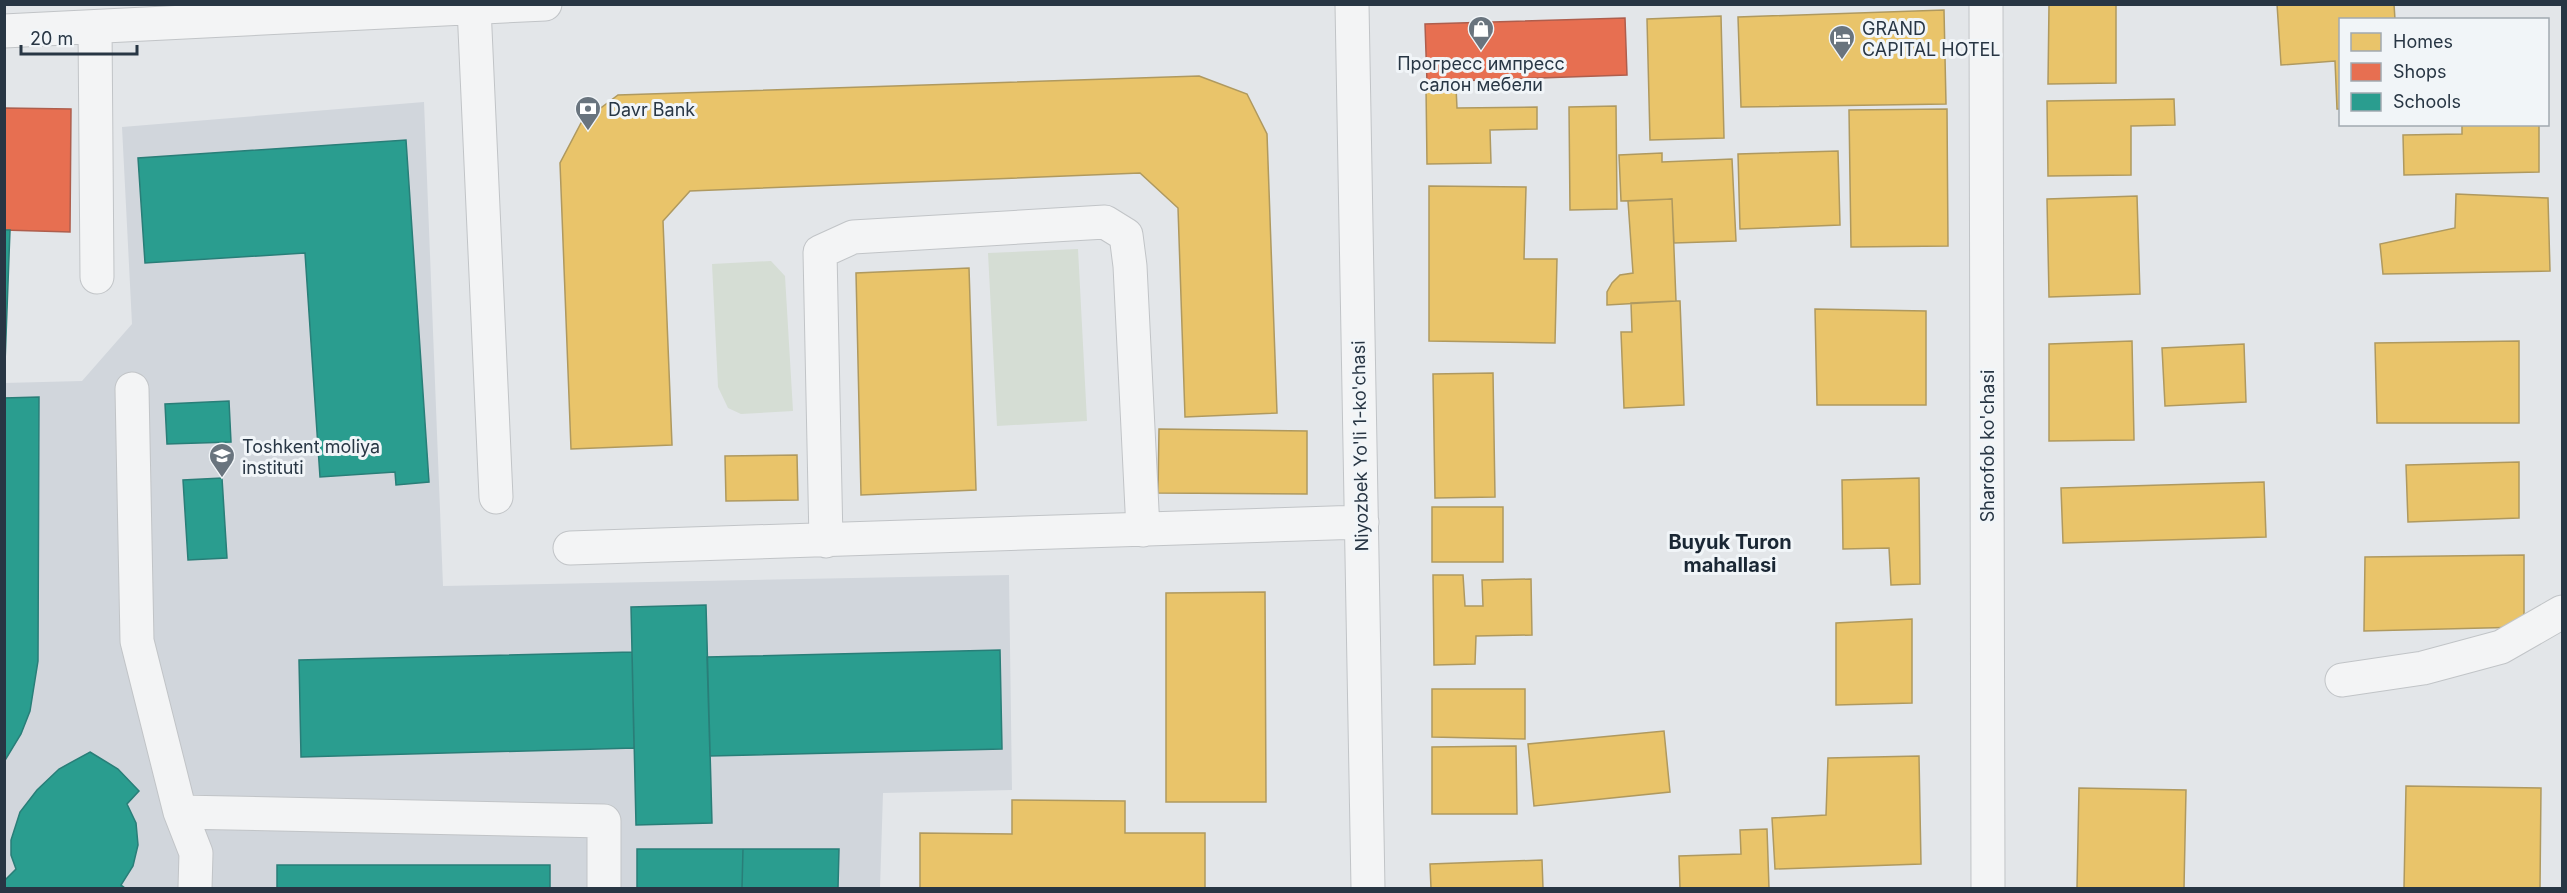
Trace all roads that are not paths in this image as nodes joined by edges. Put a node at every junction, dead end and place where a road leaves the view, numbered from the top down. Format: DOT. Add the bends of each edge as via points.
graph roads {
  1 [pos="544,4"];
  2 [pos="1352,4"];
  3 [pos="1986,4"];
  4 [pos="474,7"];
  5 [pos="95,27"];
  6 [pos="4,32"];
  7 [pos="98,277"];
  8 [pos="132,389"];
  9 [pos="496,497"];
  10 [pos="1362,522"];
  11 [pos="1143,530"];
  12 [pos="826,541"];
  13 [pos="570,548"];
  14 [pos="2562,612"];
  15 [pos="2342,680"];
  16 [pos="180,812"];
  17 [pos="195,888"];
  18 [pos="604,888"];
  19 [pos="1368,888"];
  20 [pos="1988,888"];
  1 -- 4 [label="street"];
  2 -- 10 [label="street, Niyozbek Yo'li 1-ko'chasi"];
  3 -- 20 [label="street, Sharofob ko'chasi"];
  4 -- 5 [label="street"];
  4 -- 9 [label="street"];
  5 -- 6 [label="street"];
  5 -- 7 [label="street"];
  8 -- 16 [label="street" via="137,641"];
  10 -- 11 [label="street"];
  10 -- 19 [label="street, Niyozbek Yo'li 1-ko'chasi"];
  11 -- 12 [label="street"];
  11 -- 12 [label="street" via="1130,266 1126,235 1105,222 854,237 820,252"];
  12 -- 13 [label="street"];
  14 -- 15 [label="street" via="2501,647 2423,668"];
  16 -- 17 [label="street" via="196,853"];
  16 -- 18 [label="street" via="604,821"];
}
